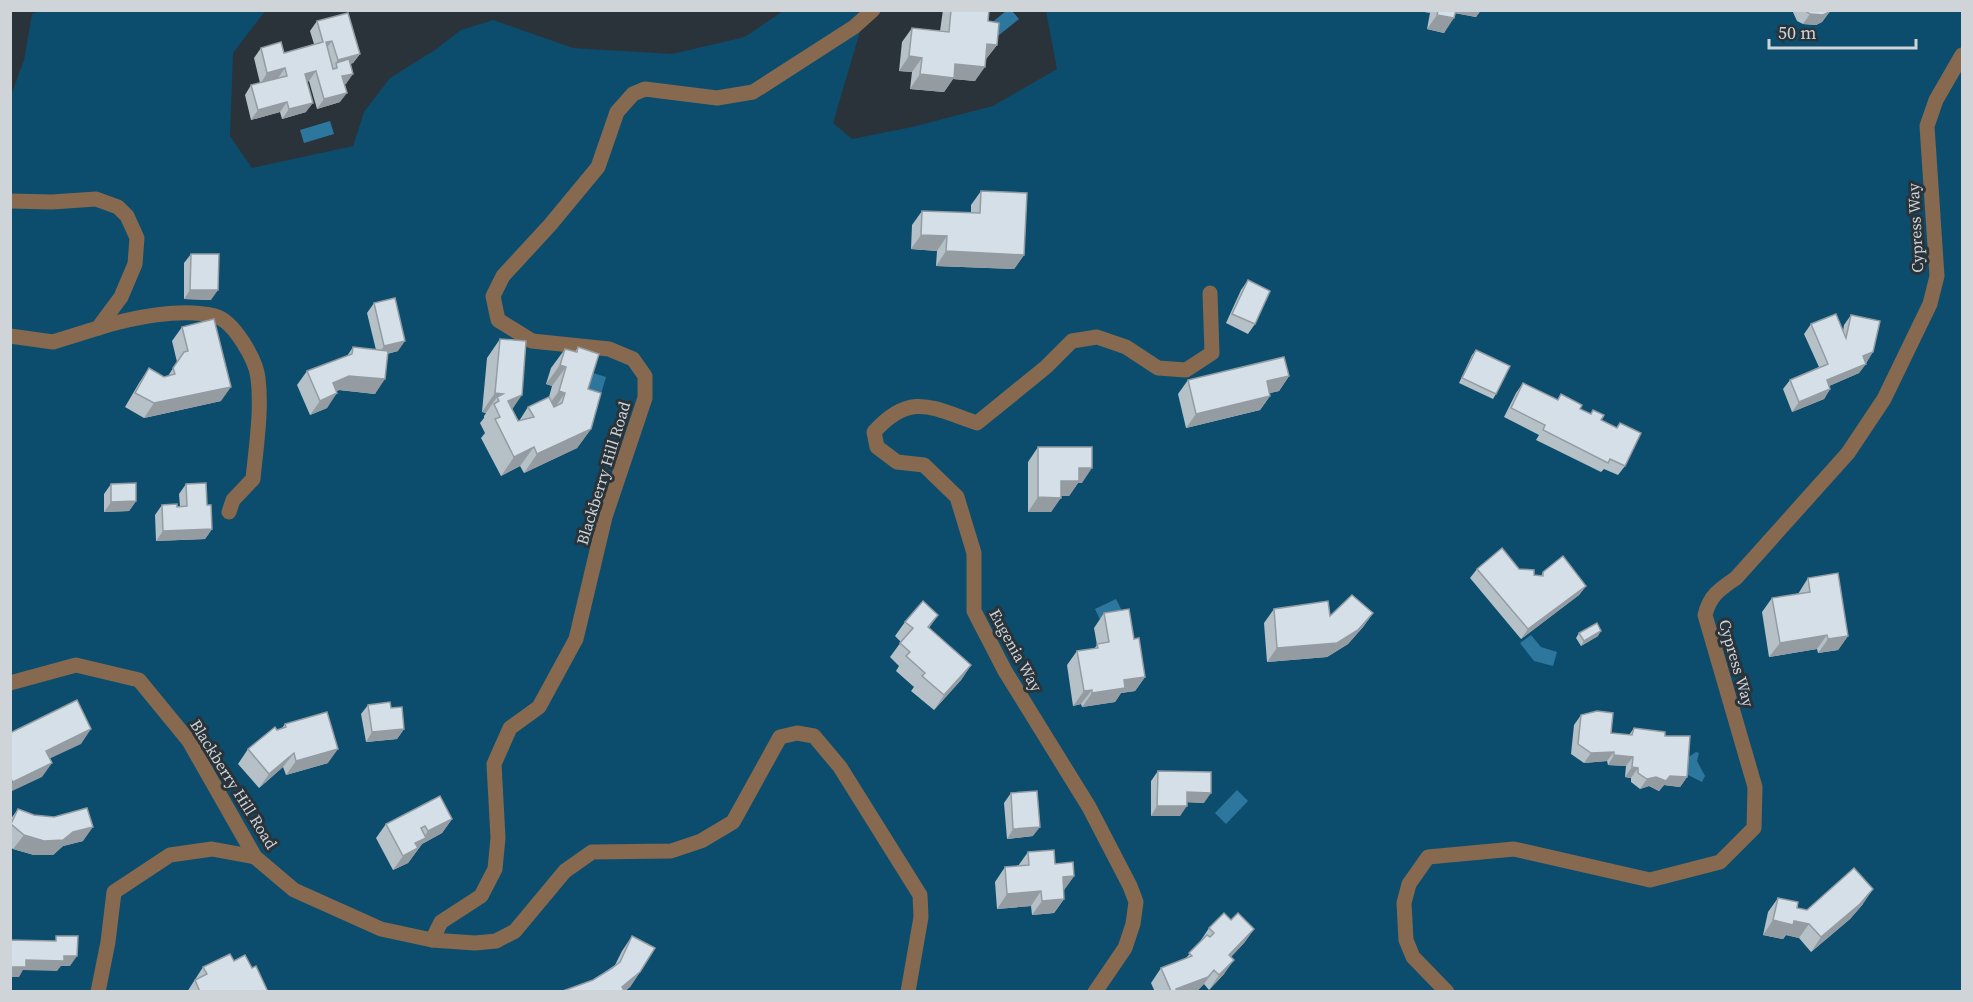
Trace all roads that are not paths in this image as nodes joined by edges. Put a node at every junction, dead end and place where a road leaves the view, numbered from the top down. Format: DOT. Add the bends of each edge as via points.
graph roads {
  1 [pos="873,10"];
  2 [pos="1962,55"];
  3 [pos="10,201"];
  4 [pos="1210,292"];
  5 [pos="98,328"];
  6 [pos="10,336"];
  7 [pos="229,512"];
  8 [pos="10,683"];
  9 [pos="255,857"];
  10 [pos="432,939"];
  11 [pos="98,992"];
  12 [pos="908,992"];
  13 [pos="1095,992"];
  14 [pos="1447,992"];
  1 -- 10 [label="street, Blackberry Hill Road" via="854,27 753,92 717,98 645,89 633,94 617,112 598,167 503,276 493,296 498,320 532,341 609,349 633,359 645,376 645,398 605,517 576,639 539,707 510,728 494,764 498,838 495,869 481,896 441,922"];
  2 -- 14 [label="street, Cypress Way" via="1936,99 1927,126 1937,276 1930,304 1884,399 1848,453 1736,578 1714,593 1708,603 1705,615 1755,787 1754,828 1720,862 1650,880 1514,849 1428,857 1409,884 1404,903 1406,940 1413,957"];
  3 -- 5 [label="street" via="96,199 118,207 127,216 137,238 135,264 121,297"];
  4 -- 13 [label="street, Eugenia Way" via="1212,353 1186,370 1158,368 1126,347 1097,337 1072,341 977,423 925,406 900,409 874,432 877,447 897,462 924,465 957,497 974,553 974,611 1005,671 1089,807 1130,886 1136,902 1127,940"];
  5 -- 6 [label="street" via="52,342"];
  5 -- 7 [label="street" via="133,317 175,314 217,316 233,328 258,377 257,440 253,479 233,500"];
  8 -- 9 [label="street, Blackberry Hill Road" via="76,665 139,680 189,741"];
  9 -- 10 [label="street, Blackberry Hill Road" via="294,890 381,928"];
  9 -- 11 [label="street" via="212,849 170,855 114,892"];
  10 -- 12 [label="street, Blackberry Hill Road" via="475,943 506,936 515,931 566,871 592,852 671,851 701,841 733,822 780,738 797,733 814,736 840,767 920,895 921,917"];
}
